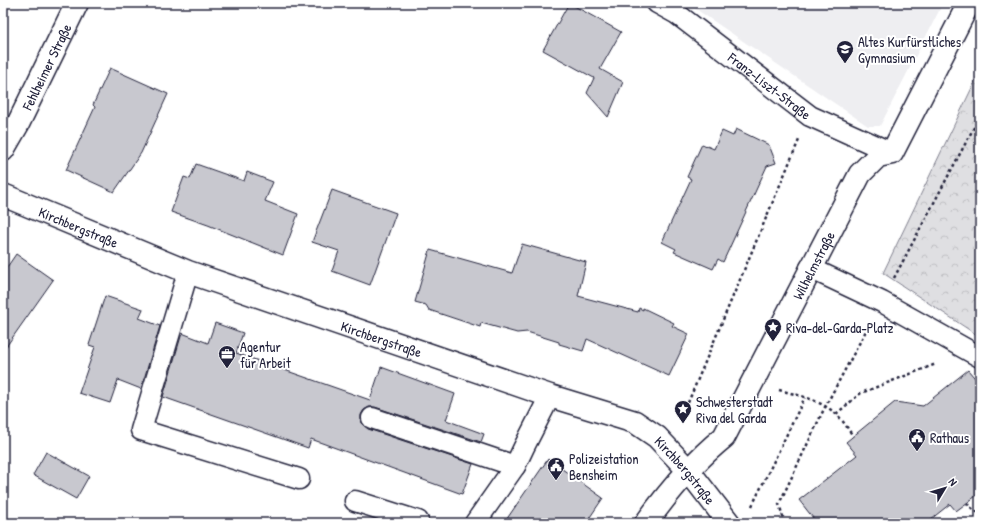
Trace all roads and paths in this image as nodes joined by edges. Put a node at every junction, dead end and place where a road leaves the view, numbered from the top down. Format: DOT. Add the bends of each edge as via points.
graph roads {
  1 [pos="77,3"];
  2 [pos="657,3"];
  3 [pos="969,3"];
  4 [pos="810,116"];
  5 [pos="980,116"];
  6 [pos="3,150"];
  7 [pos="892,153"];
  8 [pos="3,195"];
  9 [pos="810,268"];
  10 [pos="188,272"];
  11 [pos="882,302"];
  12 [pos="975,354"];
  13 [pos="550,396"];
  14 [pos="825,407"];
  15 [pos="836,414"];
  16 [pos="372,418"];
  17 [pos="854,436"];
  18 [pos="657,437"];
  19 [pos="515,466"];
  20 [pos="688,470"];
  21 [pos="299,479"];
  22 [pos="355,501"];
  23 [pos="967,503"];
  24 [pos="751,509"];
  25 [pos="980,514"];
  26 [pos="417,523"];
  27 [pos="475,523"];
  28 [pos="646,523"];
  29 [pos="730,523"];
  30 [pos="784,523"];
  1 -- 6 [label="street, Fehlheimer Straße" via="22,117"];
  2 -- 4 [label="lane, Franz-Liszt-Straße" via="677,14"];
  3 -- 7 [label="street"];
  4 -- 7 [label="lane, Franz-Liszt-Straße"];
  4 -- 18 [label="path" via="686,406"];
  5 -- 11 [label="path"];
  7 -- 9 [label="street, Wilhelmstraße" via="878,156 860,174"];
  8 -- 10 [label="street, Kirchbergstraße"];
  9 -- 11 [label="lane"];
  9 -- 20 [label="street, Wilhelmstraße" via="724,437"];
  10 -- 13 [label="street, Kirchbergstraße"];
  10 -- 21 [label="lane" via="141,430"];
  11 -- 12 [label="lane"];
  11 -- 14 [label="path"];
  12 -- 15 [label="path" via="861,393"];
  13 -- 18 [label="street, Kirchbergstraße" via="635,422"];
  13 -- 19 [label="lane"];
  14 -- 15 [label="path"];
  14 -- 24 [label="path" via="807,397"];
  14 -- 30 [label="path" via="779,504"];
  15 -- 17 [label="path"];
  16 -- 19 [label="lane"];
  18 -- 20 [label="street, Kirchbergstraße"];
  19 -- 27 [label="lane"];
  20 -- 28 [label="street, Wilhelmstraße"];
  20 -- 29 [label="street, Kirchbergstraße"];
  22 -- 26 [label="lane" via="418,521"];
  23 -- 25 [label="path"];
}
